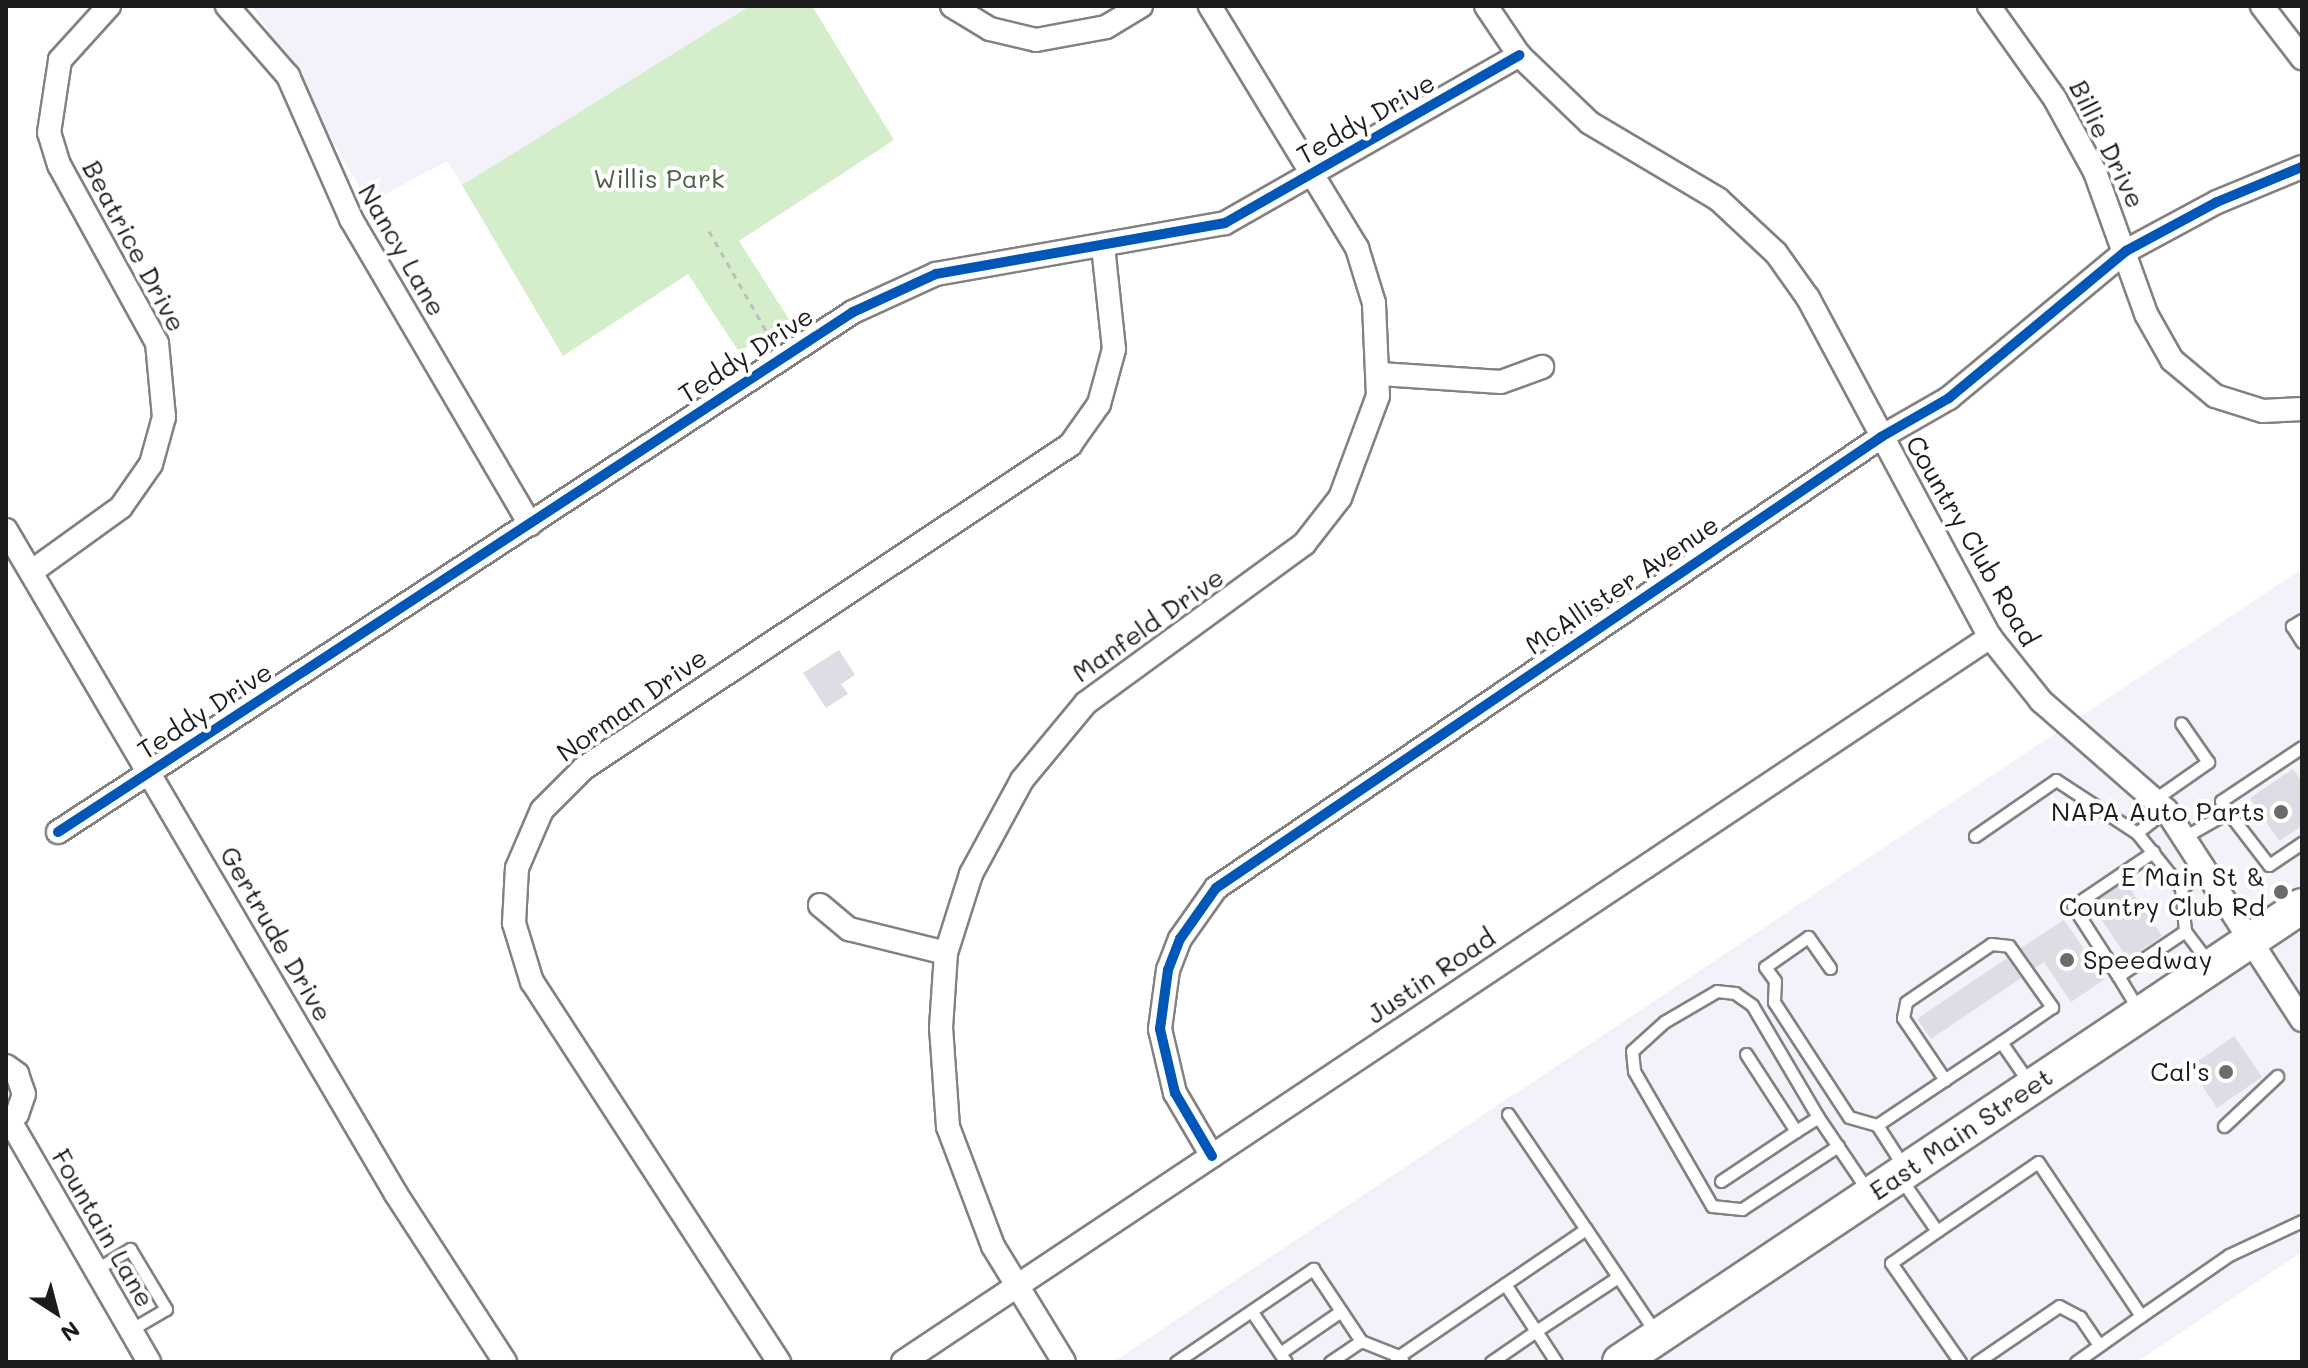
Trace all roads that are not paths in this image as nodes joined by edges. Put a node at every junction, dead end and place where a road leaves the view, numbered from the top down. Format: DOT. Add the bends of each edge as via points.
graph roads {
  1 [pos="109,6"];
  2 [pos="227,6"];
  3 [pos="952,6"];
  4 [pos="1141,6"];
  5 [pos="1210,6"];
  6 [pos="1486,6"];
  7 [pos="1989,6"];
  8 [pos="2262,6"];
  9 [pos="1519,55"];
  10 [pos="2302,58"];
  11 [pos="2302,167"];
  12 [pos="1315,175"];
  13 [pos="1103,246"];
  14 [pos="2126,251"];
  15 [pos="1542,367"];
  16 [pos="1380,374"];
  17 [pos="2302,409"];
  18 [pos="1881,437"];
  19 [pos="530,524"];
  20 [pos="6,530"];
  21 [pos="31,572"];
  22 [pos="2302,620"];
  23 [pos="1990,637"];
  24 [pos="2302,642"];
  25 [pos="2181,723"];
  26 [pos="2302,747"];
  27 [pos="148,774"];
  28 [pos="2160,805"];
  29 [pos="2228,812"];
  30 [pos="58,832"];
  31 [pos="2137,833"];
  32 [pos="1975,836"];
  33 [pos="2186,836"];
  34 [pos="2302,843"];
  35 [pos="2153,852"];
  36 [pos="2208,869"];
  37 [pos="2181,888"];
  38 [pos="820,905"];
  39 [pos="2302,906"];
  40 [pos="2185,931"];
  41 [pos="2252,939"];
  42 [pos="946,953"];
  43 [pos="2212,967"];
  44 [pos="1830,968"];
  45 [pos="2118,976"];
  46 [pos="2141,1014"];
  47 [pos="2302,1020"];
  48 [pos="2001,1042"];
  49 [pos="1746,1054"];
  50 [pos="6,1066"];
  51 [pos="2277,1076"];
  52 [pos="1945,1080"];
  53 [pos="2031,1087"];
  54 [pos="1508,1114"];
  55 [pos="1818,1117"];
  56 [pos="8,1122"];
  57 [pos="1877,1125"];
  58 [pos="2224,1126"];
  59 [pos="1796,1131"];
  60 [pos="1838,1146"];
  61 [pos="1212,1156"];
  62 [pos="1903,1173"];
  63 [pos="1721,1181"];
  64 [pos="1870,1195"];
  65 [pos="2302,1221"];
  66 [pos="1586,1229"];
  67 [pos="1937,1231"];
  68 [pos="95,1270"];
  69 [pos="1618,1277"];
  70 [pos="1505,1284"];
  71 [pos="1015,1288"];
  72 [pos="1341,1311"];
  73 [pos="1252,1312"];
  74 [pos="2141,1316"];
  75 [pos="130,1330"];
  76 [pos="1536,1331"];
  77 [pos="1659,1336"];
  78 [pos="1361,1341"];
  79 [pos="2099,1345"];
  80 [pos="1283,1357"];
  81 [pos="1399,1360"];
  82 [pos="149,1362"];
  83 [pos="505,1362"];
  84 [pos="779,1362"];
  85 [pos="903,1362"];
  86 [pos="1064,1362"];
  87 [pos="1176,1362"];
  88 [pos="1330,1362"];
  89 [pos="1491,1362"];
  90 [pos="1556,1362"];
  91 [pos="1620,1362"];
  92 [pos="1960,1362"];
  93 [pos="1977,1362"];
  94 [pos="2076,1362"];
  1 -- 21 [label="street, Beatrice Drive" via="60,60 49,133 59,165 157,343 164,417 151,464 121,507"];
  2 -- 19 [label="street, Nancy Lane" via="288,76 340,198"];
  3 -- 4 [label="street" via="990,29 1036,40 1106,27"];
  5 -- 12 [label="street, Manfeld Drive"];
  6 -- 9 [label="street, Country Club Road"];
  7 -- 14 [label="street, Billie Drive" via="2055,99 2095,172"];
  8 -- 10 [label="street"];
  9 -- 12 [label="street, Teddy Drive"];
  9 -- 18 [label="street, Country Club Road" via="1590,123 1696,184 1758,233 1808,298"];
  11 -- 14 [label="street, McAllister Avenue" via="2217,202"];
  12 -- 13 [label="street, Teddy Drive" via="1225,223"];
  12 -- 16 [label="street, Manfeld Drive" via="1367,274"];
  13 -- 19 [label="street, Teddy Drive" via="936,274 853,312"];
  13 -- 84 [label="street, Norman Drive" via="1114,349 1099,404 1070,445 584,768 542,810 517,868 514,923 532,982"];
  14 -- 17 [label="street, Billie Drive" via="2154,332 2184,372 2215,396 2242,405"];
  14 -- 18 [label="street, McAllister Avenue" via="1999,361"];
  15 -- 16 [label="street" via="1501,382"];
  16 -- 42 [label="street, Manfeld Drive" via="1366,437 1340,498 1304,544 1118,674 1054,734 991,831"];
  18 -- 23 [label="street, Country Club Road"];
  18 -- 61 [label="street, McAllister Avenue" via="1216,888 1176,949 1160,1029 1175,1093"];
  19 -- 27 [label="street, Teddy Drive"];
  20 -- 21 [label="street, Gertrude Drive"];
  21 -- 27 [label="street, Gertrude Drive"];
  22 -- 24 [label="lane" via="2292,626"];
  23 -- 28 [label="street, Country Club Road" via="2041,701"];
  23 -- 61 [label="street, Justin Road"];
  25 -- 28 [label="lane" via="2208,762"];
  26 -- 29 [label="lane" via="2221,801"];
  27 -- 30 [label="street, Teddy Drive"];
  27 -- 83 [label="street, Gertrude Drive" via="396,1194"];
  28 -- 31 [label="lane"];
  28 -- 33 [label="street, Country Club Road"];
  29 -- 33 [label="lane"];
  29 -- 34 [label="lane" via="2269,865"];
  31 -- 32 [label="lane" via="2056,780"];
  31 -- 35 [label="lane"];
  33 -- 36 [label="street, Country Club Road"];
  35 -- 37 [label="lane"];
  35 -- 45 [label="lane" via="2073,906"];
  36 -- 37 [label="lane"];
  36 -- 41 [label="street, Country Club Road"];
  37 -- 40 [label="lane"];
  38 -- 42 [label="street" via="849,929"];
  39 -- 41 [label="main road, East Main Street"];
  40 -- 43 [label="lane"];
  40 -- 45 [label="lane"];
  41 -- 43 [label="main road, East Main Street"];
  41 -- 47 [label="street, Country Club Road"];
  42 -- 71 [label="street, Manfeld Drive" via="941,1028 948,1127 974,1207"];
  43 -- 46 [label="main road, East Main Street"];
  44 -- 57 [label="lane" via="1808,937 1765,967 1775,981 1774,1002 1849,1117"];
  45 -- 46 [label="lane"];
  46 -- 53 [label="main road, East Main Street"];
  48 -- 52 [label="lane"];
  48 -- 52 [label="lane" via="2052,1007 2009,946 1991,944 1906,1002 1903,1018"];
  48 -- 53 [label="lane"];
  49 -- 59 [label="lane"];
  50 -- 56 [label="street, Fountain Lane" via="17,1074 24,1094"];
  51 -- 58 [label="lane"];
  52 -- 57 [label="lane"];
  53 -- 62 [label="main road, East Main Street"];
  54 -- 66 [label="lane"];
  55 -- 59 [label="lane"];
  55 -- 60 [label="lane"];
  55 -- 60 [label="lane" via="1752,1005 1735,993 1717,991 1664,1022 1632,1051 1634,1071 1712,1206 1742,1209"];
  56 -- 68 [label="street, Fountain Lane"];
  57 -- 62 [label="lane"];
  59 -- 63 [label="lane"];
  60 -- 64 [label="lane"];
  61 -- 71 [label="street, Justin Road"];
  62 -- 64 [label="main road, East Main Street"];
  62 -- 67 [label="lane"];
  64 -- 77 [label="main road, East Main Street"];
  65 -- 74 [label="lane" via="2229,1255"];
  66 -- 69 [label="lane"];
  66 -- 70 [label="lane"];
  67 -- 74 [label="lane" via="2038,1162"];
  67 -- 92 [label="lane" via="1891,1263"];
  68 -- 75 [label="street, Fountain Lane"];
  68 -- 75 [label="lane" via="130,1249 166,1309"];
  69 -- 76 [label="lane"];
  69 -- 77 [label="lane"];
  70 -- 76 [label="lane"];
  70 -- 81 [label="lane"];
  71 -- 85 [label="street, Justin Road"];
  71 -- 86 [label="street, Manfeld Drive"];
  72 -- 73 [label="lane" via="1313,1269"];
  72 -- 78 [label="lane"];
  72 -- 80 [label="lane"];
  73 -- 80 [label="lane"];
  73 -- 87 [label="lane"];
  74 -- 79 [label="lane"];
  75 -- 82 [label="street, Fountain Lane"];
  76 -- 89 [label="lane"];
  76 -- 90 [label="lane"];
  77 -- 91 [label="main road, East Main Street"];
  78 -- 81 [label="lane"];
  78 -- 88 [label="lane"];
  79 -- 93 [label="lane" via="2080,1317 2059,1306"];
  79 -- 94 [label="lane"];
}
